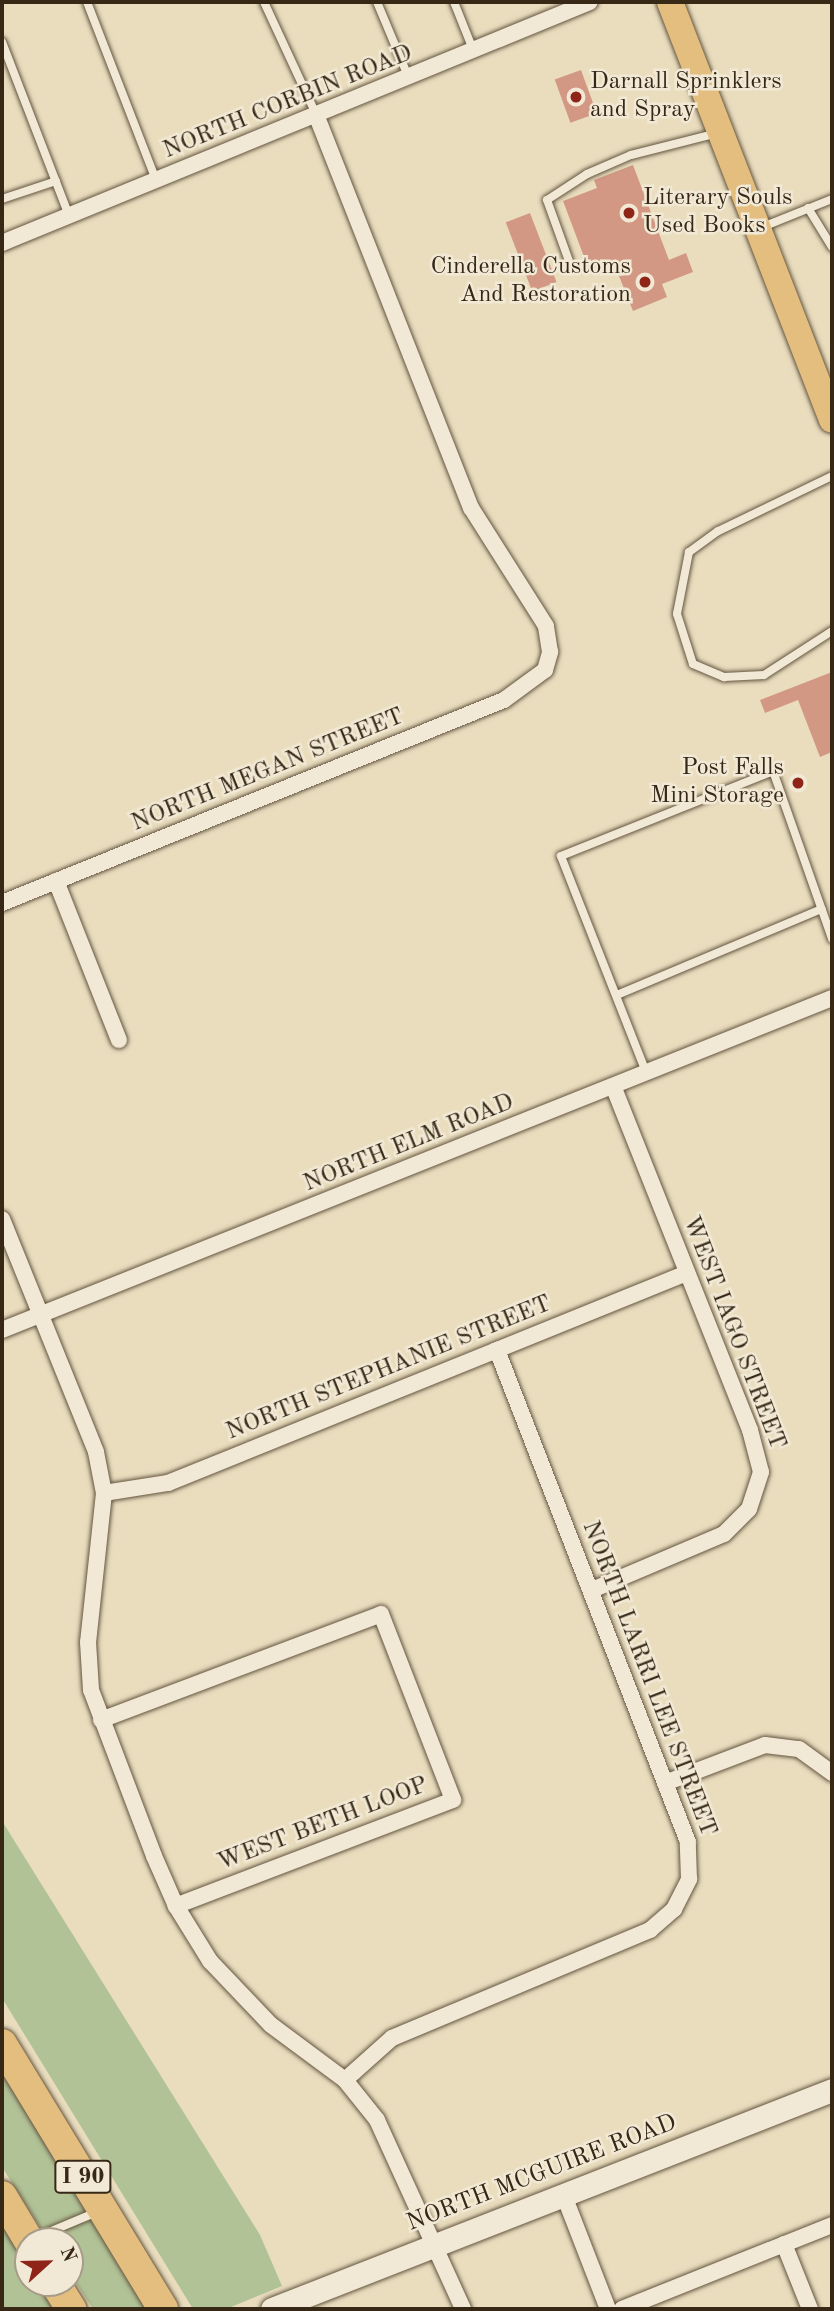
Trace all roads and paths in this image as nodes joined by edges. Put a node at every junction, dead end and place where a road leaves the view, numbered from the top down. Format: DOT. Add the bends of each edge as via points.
graph roads {
  1 [pos="87,2"];
  2 [pos="264,2"];
  3 [pos="377,2"];
  4 [pos="454,2"];
  5 [pos="590,2"];
  6 [pos="670,2"];
  7 [pos="2,42"];
  8 [pos="474,52"];
  9 [pos="409,78"];
  10 [pos="317,117"];
  11 [pos="720,132"];
  12 [pos="156,180"];
  13 [pos="56,181"];
  14 [pos="2,199"];
  15 [pos="832,199"];
  16 [pos="808,208"];
  17 [pos="69,216"];
  18 [pos="758,229"];
  19 [pos="2,243"];
  20 [pos="832,247"];
  21 [pos="569,261"];
  22 [pos="826,387"];
  23 [pos="832,420"];
  24 [pos="832,475"];
  25 [pos="832,631"];
  26 [pos="56,881"];
  27 [pos="2,903"];
  28 [pos="822,909"];
  29 [pos="832,939"];
  30 [pos="617,995"];
  31 [pos="832,998"];
  32 [pos="119,1040"];
  33 [pos="646,1072"];
  34 [pos="613,1086"];
  35 [pos="2,1219"];
  36 [pos="687,1273"];
  37 [pos="43,1313"];
  38 [pos="2,1330"];
  39 [pos="497,1350"];
  40 [pos="104,1493"];
  41 [pos="592,1590"];
  42 [pos="101,1720"];
  43 [pos="832,1773"];
  44 [pos="665,1783"];
  45 [pos="176,1906"];
  46 [pos="2,2045"];
  47 [pos="345,2080"];
  48 [pos="832,2090"];
  49 [pos="563,2193"];
  50 [pos="2,2196"];
  51 [pos="103,2210"];
  52 [pos="832,2225"];
  53 [pos="21,2227"];
  54 [pos="62,2227"];
  55 [pos="784,2244"];
  56 [pos="430,2246"];
  57 [pos="275,2308"];
  58 [pos="163,2309"];
  59 [pos="463,2309"];
  60 [pos="608,2309"];
  61 [pos="622,2309"];
  62 [pos="810,2309"];
  1 -- 12 [label="lane"];
  2 -- 10 [label="lane"];
  3 -- 9 [label="lane"];
  4 -- 8 [label="lane"];
  5 -- 8 [label="street, NORTH CORBIN ROAD"];
  6 -- 11 [label="main road"];
  7 -- 13 [label="lane"];
  8 -- 9 [label="street, NORTH CORBIN ROAD"];
  9 -- 10 [label="street, NORTH CORBIN ROAD"];
  10 -- 12 [label="street, NORTH CORBIN ROAD"];
  10 -- 26 [label="street, NORTH MEGAN STREET" via="471,508 546,626 550,652 545,670 504,699"];
  11 -- 18 [label="main road"];
  11 -- 21 [label="lane" via="631,155 587,174 547,200"];
  12 -- 17 [label="street, NORTH CORBIN ROAD"];
  13 -- 14 [label="lane"];
  13 -- 17 [label="lane"];
  15 -- 16 [label="lane"];
  16 -- 18 [label="lane"];
  16 -- 20 [label="lane"];
  17 -- 19 [label="street, NORTH CORBIN ROAD"];
  18 -- 22 [label="main road"];
  22 -- 23 [label="main road"];
  24 -- 25 [label="lane" via="718,531 689,552 677,614 694,664 724,677 764,675"];
  26 -- 27 [label="street, NORTH MEGAN STREET"];
  26 -- 32 [label="street"];
  28 -- 29 [label="lane"];
  28 -- 30 [label="lane"];
  28 -- 30 [label="lane" via="774,771 561,856"];
  30 -- 33 [label="lane"];
  31 -- 33 [label="street, NORTH ELM ROAD"];
  33 -- 34 [label="street, NORTH ELM ROAD"];
  34 -- 36 [label="street, WEST IAGO STREET"];
  34 -- 37 [label="street, NORTH ELM ROAD"];
  35 -- 37 [label="street"];
  36 -- 39 [label="street, NORTH STEPHANIE STREET"];
  36 -- 41 [label="street, WEST IAGO STREET" via="758,1454 757,1492 749,1509 724,1534"];
  37 -- 38 [label="street, NORTH ELM ROAD"];
  37 -- 40 [label="street" via="85,1417"];
  39 -- 40 [label="street, NORTH STEPHANIE STREET" via="167,1483"];
  39 -- 41 [label="street, NORTH LARRI LEE STREET"];
  40 -- 42 [label="street" via="88,1642 91,1690"];
  41 -- 44 [label="street, NORTH LARRI LEE STREET"];
  42 -- 45 [label="street"];
  42 -- 45 [label="street, WEST BETH LOOP" via="381,1614 453,1800"];
  43 -- 44 [label="street" via="799,1749 765,1745"];
  44 -- 47 [label="street, NORTH LARRI LEE STREET" via="691,1862 685,1892 663,1921 392,2038"];
  45 -- 47 [label="street" via="210,1961 241,1997"];
  46 -- 51 [label="highway, I 90"];
  47 -- 56 [label="street" via="377,2120"];
  48 -- 49 [label="street, NORTH MCGUIRE ROAD"];
  49 -- 56 [label="street, NORTH MCGUIRE ROAD"];
  49 -- 60 [label="street"];
  50 -- 53 [label="highway"];
  51 -- 54 [label="lane"];
  51 -- 58 [label="highway, I 90"];
  52 -- 55 [label="street"];
  55 -- 61 [label="street"];
  55 -- 62 [label="street"];
  56 -- 57 [label="street, NORTH MCGUIRE ROAD"];
  56 -- 59 [label="street"];
}
